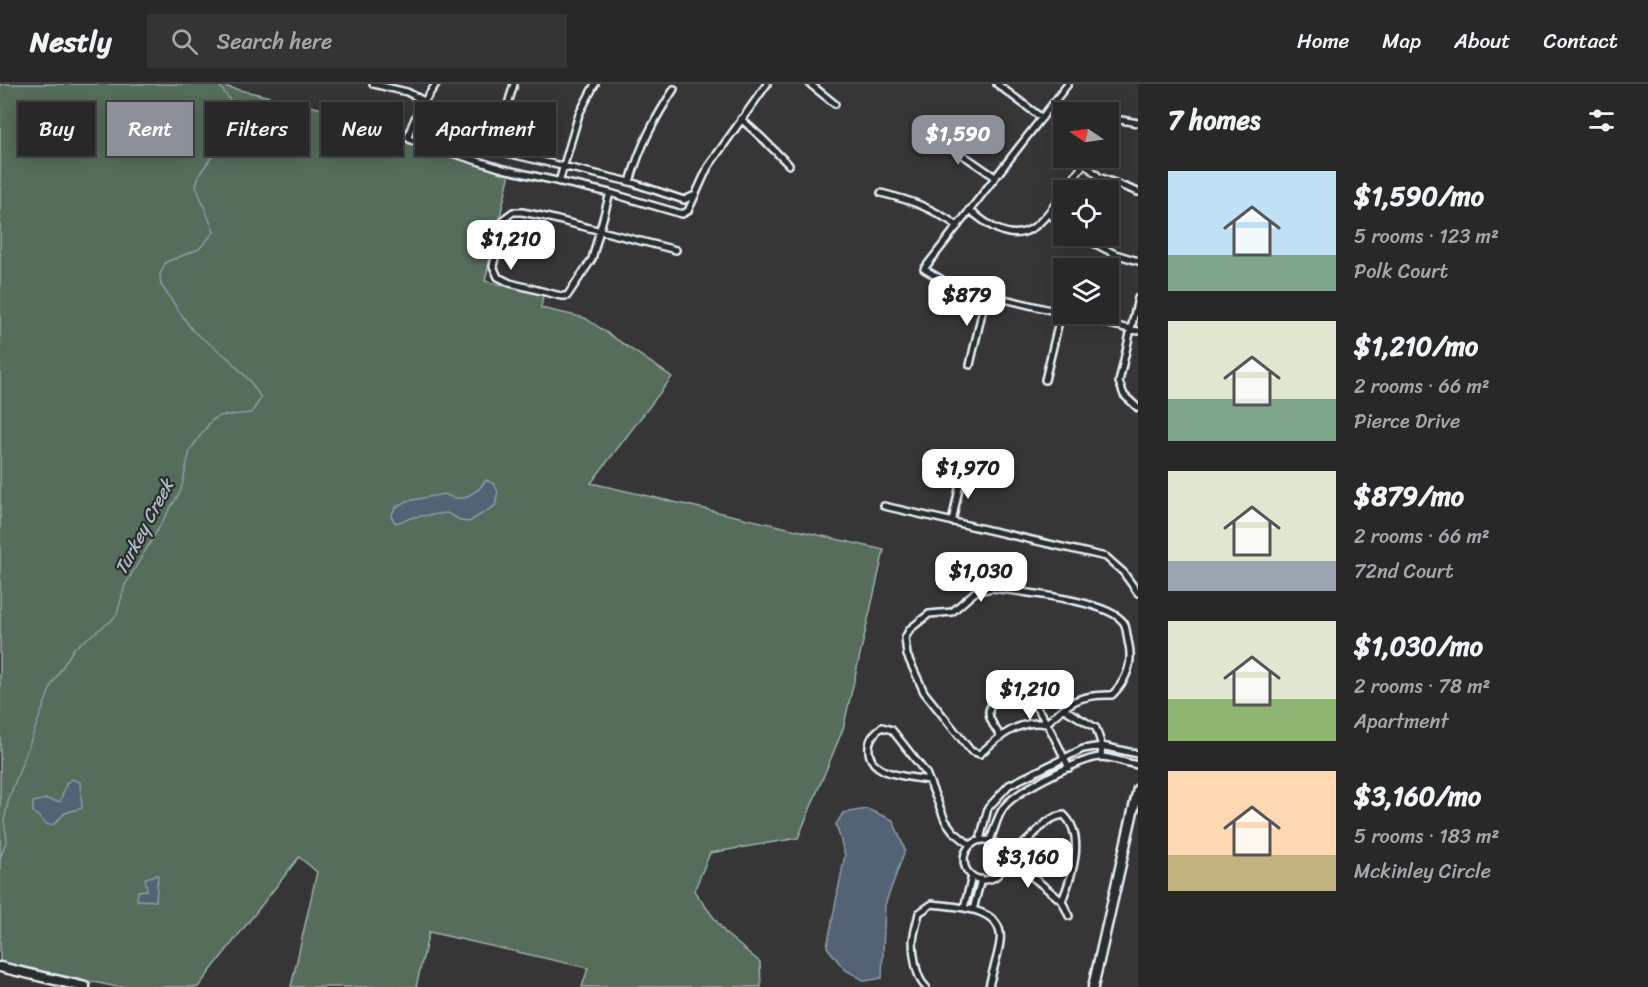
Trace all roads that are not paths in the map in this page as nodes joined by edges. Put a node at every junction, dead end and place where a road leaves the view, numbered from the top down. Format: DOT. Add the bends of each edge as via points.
graph roads {
  1 [pos="374,84"];
  2 [pos="436,84"];
  3 [pos="514,84"];
  4 [pos="595,84"];
  5 [pos="767,84"];
  6 [pos="810,84"];
  7 [pos="998,84"];
  8 [pos="1068,84"];
  9 [pos="674,89"];
  10 [pos="424,101"];
  11 [pos="509,102"];
  12 [pos="835,104"];
  13 [pos="1042,118"];
  14 [pos="741,119"];
  15 [pos="1119,121"];
  16 [pos="1138,123"];
  17 [pos="413,124"];
  18 [pos="934,135"];
  19 [pos="520,156"];
  20 [pos="789,165"];
  21 [pos="563,166"];
  22 [pos="1092,168"];
  23 [pos="995,177"];
  24 [pos="559,182"];
  25 [pos="630,182"];
  26 [pos="1138,192"];
  27 [pos="610,193"];
  28 [pos="881,193"];
  29 [pos="693,196"];
  30 [pos="1053,206"];
  31 [pos="969,210"];
  32 [pos="1047,214"];
  33 [pos="1053,218"];
  34 [pos="958,226"];
  35 [pos="601,231"];
  36 [pos="1099,246"];
  37 [pos="676,250"];
  38 [pos="1138,261"];
  39 [pos="986,295"];
  40 [pos="1138,298"];
  41 [pos="1053,311"];
  42 [pos="1058,324"];
  43 [pos="1106,324"];
  44 [pos="1131,330"];
  45 [pos="1138,332"];
  46 [pos="970,365"];
  47 [pos="1045,380"];
  48 [pos="1137,407"];
  49 [pos="962,474"];
  50 [pos="884,506"];
  51 [pos="952,522"];
  52 [pos="1138,593"];
  53 [pos="1064,709"];
  54 [pos="1046,724"];
  55 [pos="1001,737"];
  56 [pos="1102,746"];
  57 [pos="1138,754"];
  58 [pos="1101,757"];
  59 [pos="1064,758"];
  60 [pos="1138,765"];
  61 [pos="1069,768"];
  62 [pos="928,780"];
  63 [pos="1138,789"];
  64 [pos="980,840"];
  65 [pos="990,840"];
  66 [pos="970,845"];
  67 [pos="1021,850"];
  68 [pos="1003,854"];
  69 [pos="972,876"];
  70 [pos="981,879"];
  71 [pos="1062,901"];
  72 [pos="964,908"];
  73 [pos="973,910"];
  74 [pos="1069,916"];
  75 [pos="0,967"];
  76 [pos="84,987"];
  77 [pos="926,987"];
  78 [pos="988,987"];
  79 [pos="1093,987"];
  1 -- 10 [label="street" via="407,92"];
  2 -- 10 [label="street"];
  3 -- 11 [label="street"];
  4 -- 21 [label="street" via="579,114"];
  5 -- 14 [label="street"];
  6 -- 12 [label="street"];
  7 -- 13 [label="street"];
  8 -- 13 [label="street"];
  9 -- 25 [label="street" via="638,153"];
  10 -- 17 [label="street"];
  13 -- 23 [label="street"];
  14 -- 20 [label="street"];
  14 -- 29 [label="street"];
  15 -- 16 [label="street"];
  17 -- 24 [label="street" via="408,138 411,140"];
  18 -- 23 [label="street"];
  19 -- 21 [label="street"];
  21 -- 24 [label="street"];
  21 -- 25 [label="street"];
  22 -- 26 [label="street" via="1099,177"];
  23 -- 31 [label="street"];
  24 -- 27 [label="street"];
  25 -- 29 [label="street" via="684,200"];
  27 -- 29 [label="street" via="682,214"];
  27 -- 35 [label="street"];
  28 -- 34 [label="street" via="918,203"];
  30 -- 32 [label="street"];
  31 -- 32 [label="street" via="1008,233 1024,233"];
  31 -- 34 [label="street"];
  32 -- 33 [label="street"];
  34 -- 39 [label="street" via="924,269 954,287"];
  35 -- 35 [label="street" via="592,259 567,296 510,283 498,277 493,266 505,218 513,212"];
  35 -- 37 [label="street"];
  36 -- 38 [label="street"];
  39 -- 41 [label="street"];
  39 -- 46 [label="street"];
  40 -- 44 [label="street"];
  42 -- 47 [label="street"];
  43 -- 44 [label="street"];
  44 -- 45 [label="street"];
  44 -- 48 [label="street" via="1119,382 1124,395"];
  49 -- 51 [label="street"];
  50 -- 51 [label="street"];
  51 -- 52 [label="street" via="1106,557"];
  53 -- 54 [label="street"];
  53 -- 55 [label="street" via="1069,702 1088,696 1112,694 1123,683 1131,658 1124,623 1113,614 1070,600 992,588 975,592 952,612 929,614 910,628 905,638 907,655 924,692 971,751 980,754"];
  53 -- 56 [label="street" via="1096,728"];
  54 -- 55 [label="street" via="1024,724"];
  54 -- 55 [label="street" via="1023,695 1004,696 989,710"];
  54 -- 59 [label="street"];
  56 -- 57 [label="street"];
  56 -- 58 [label="street"];
  56 -- 59 [label="street"];
  58 -- 60 [label="street"];
  58 -- 61 [label="street"];
  59 -- 61 [label="street"];
  59 -- 64 [label="street" via="1009,785 988,808"];
  61 -- 65 [label="street" via="1015,796 1000,814"];
  62 -- 62 [label="street" via="892,730 882,727 875,732 868,754 878,768"];
  62 -- 66 [label="street" via="945,820"];
  63 -- 79 [label="street"];
  64 -- 65 [label="street"];
  64 -- 66 [label="street"];
  65 -- 68 [label="street"];
  66 -- 69 [label="street" via="964,860"];
  67 -- 68 [label="street"];
  67 -- 71 [label="street" via="1030,875"];
  67 -- 71 [label="street" via="1056,816 1064,815 1073,823 1074,854"];
  68 -- 70 [label="street" via="998,874"];
  69 -- 70 [label="street"];
  69 -- 72 [label="street"];
  70 -- 73 [label="street"];
  71 -- 74 [label="street"];
  72 -- 73 [label="street"];
  72 -- 77 [label="street" via="932,904 919,913 913,940 918,974"];
  73 -- 78 [label="street" via="996,921 1000,931"];
  75 -- 76 [label="street"];
}
